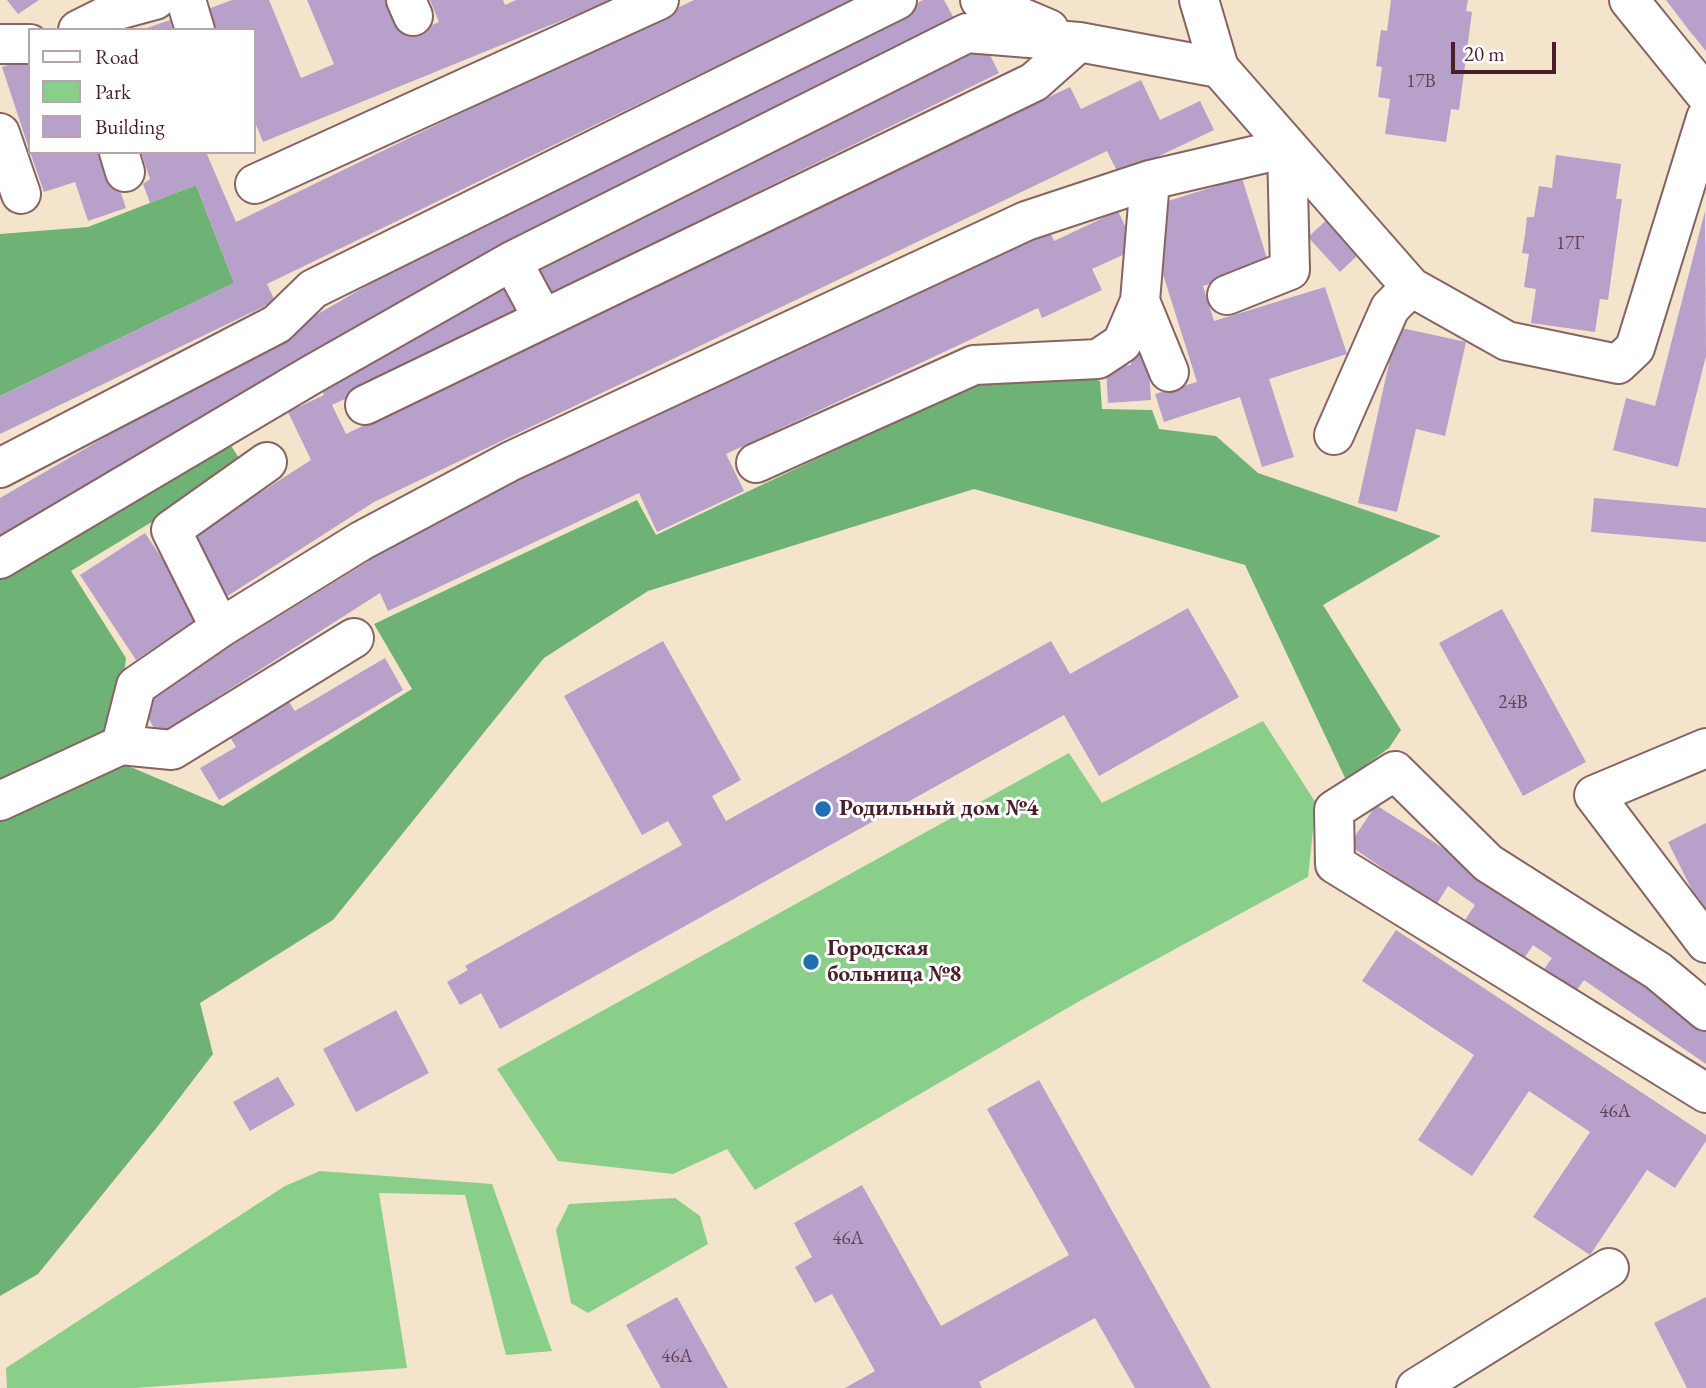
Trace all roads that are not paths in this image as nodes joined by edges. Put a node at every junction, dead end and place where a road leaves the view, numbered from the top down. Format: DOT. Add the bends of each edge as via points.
graph roads {
  1 [pos="155,0"];
  2 [pos="186,0"];
  3 [pos="897,0"];
  4 [pos="980,0"];
  5 [pos="1199,0"];
  6 [pos="1629,0"];
  7 [pos="647,3"];
  8 [pos="117,5"];
  9 [pos="83,28"];
  10 [pos="194,28"];
  11 [pos="1079,42"];
  12 [pos="0,44"];
  13 [pos="28,44"];
  14 [pos="1219,68"];
  15 [pos="1706,95"];
  16 [pos="1706,118"];
  17 [pos="0,132"];
  18 [pos="1287,148"];
  19 [pos="1150,180"];
  20 [pos="255,184"];
  21 [pos="21,194"];
  22 [pos="512,261"];
  23 [pos="1411,287"];
  24 [pos="1227,295"];
  25 [pos="1140,301"];
  26 [pos="543,318"];
  27 [pos="1169,372"];
  28 [pos="365,405"];
  29 [pos="1334,435"];
  30 [pos="267,462"];
  31 [pos="756,463"];
  32 [pos="0,468"];
  33 [pos="0,559"];
  34 [pos="220,628"];
  35 [pos="354,638"];
  36 [pos="121,745"];
  37 [pos="1706,748"];
  38 [pos="0,801"];
  39 [pos="1706,943"];
  40 [pos="1706,1011"];
  41 [pos="1706,1093"];
  42 [pos="1609,1268"];
  43 [pos="1416,1388"];
  1 -- 8 [label="street"];
  2 -- 10 [label="street"];
  3 -- 32 [label="street" via="313,289 277,324"];
  4 -- 11 [label="street"];
  5 -- 14 [label="street"];
  6 -- 15 [label="street"];
  7 -- 20 [label="street"];
  8 -- 9 [label="street"];
  11 -- 14 [label="street"];
  11 -- 22 [label="street" via="967,33"];
  11 -- 26 [label="street" via="1034,82"];
  12 -- 13 [label="street"];
  14 -- 18 [label="street"];
  16 -- 23 [label="street" via="1635,348 1618,364 1507,341"];
  17 -- 21 [label="street"];
  18 -- 19 [label="street"];
  18 -- 23 [label="street"];
  18 -- 24 [label="street" via="1290,270"];
  19 -- 25 [label="street"];
  19 -- 34 [label="street" via="1026,221 511,461 361,541"];
  22 -- 26 [label="street"];
  22 -- 33 [label="street"];
  23 -- 29 [label="street" via="1390,308"];
  25 -- 27 [label="street"];
  25 -- 31 [label="street" via="1122,343 1098,359 974,365"];
  26 -- 28 [label="street"];
  30 -- 34 [label="street" via="171,530"];
  34 -- 36 [label="street" via="136,686"];
  35 -- 36 [label="street" via="172,750"];
  36 -- 38 [label="street"];
  37 -- 39 [label="street" via="1594,795"];
  40 -- 41 [label="street" via="1658,971 1488,863 1395,771 1334,810 1335,864"];
  42 -- 43 [label="street"];
}
